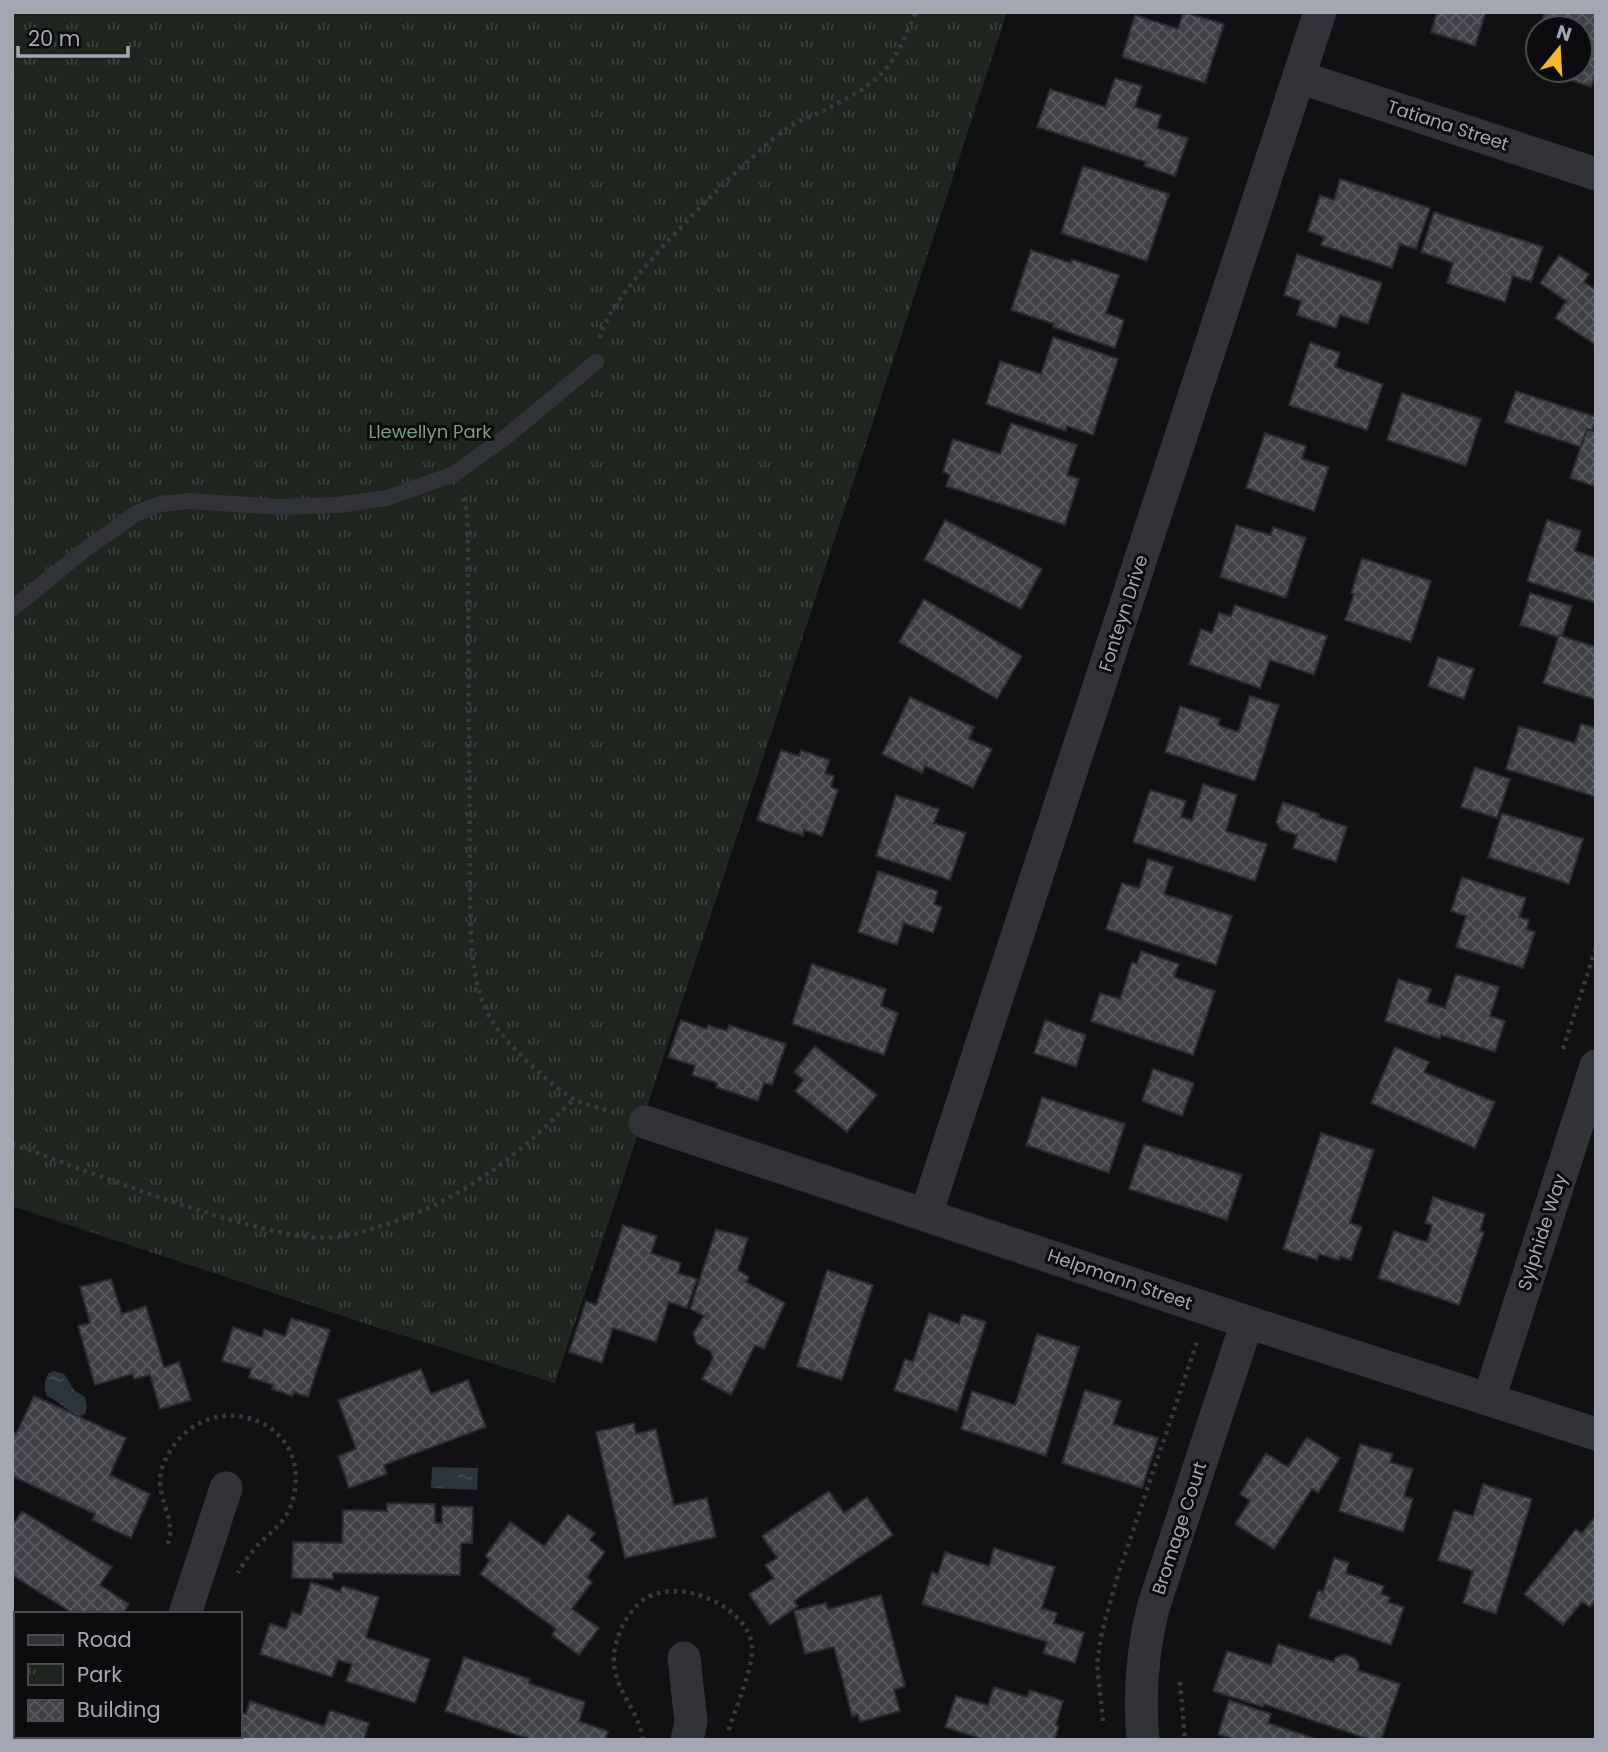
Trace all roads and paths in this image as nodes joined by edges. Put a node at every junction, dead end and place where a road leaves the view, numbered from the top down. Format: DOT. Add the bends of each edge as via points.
graph roads {
  1 [pos="916,12"];
  2 [pos="1320,12"];
  3 [pos="1299,77"];
  4 [pos="1596,174"];
  5 [pos="596,362"];
  6 [pos="454,474"];
  7 [pos="12,609"];
  8 [pos="1596,1066"];
  9 [pos="574,1099"];
  10 [pos="632,1118"];
  11 [pos="12,1144"];
  12 [pos="926,1214"];
  13 [pos="1247,1322"];
  14 [pos="1489,1399"];
  15 [pos="1596,1434"];
  16 [pos="226,1488"];
  17 [pos="186,1612"];
  18 [pos="684,1658"];
  19 [pos="1179,1672"];
  20 [pos="687,1740"];
  21 [pos="1143,1740"];
  22 [pos="1185,1740"];
  1 -- 5 [label="path" via="883,72 828,109 786,129 691,218 619,299 601,330"];
  2 -- 3 [label="street, Fonteyn Drive"];
  3 -- 4 [label="street, Tatiana Street"];
  3 -- 12 [label="street, Fonteyn Drive"];
  5 -- 6 [label="lane" via="508,436"];
  6 -- 7 [label="lane" via="387,498 338,505 160,504 137,513 83,551"];
  6 -- 9 [label="path" via="467,512 470,899 476,977 494,1025"];
  8 -- 14 [label="street, Sylphide Way"];
  9 -- 10 [label="path"];
  9 -- 11 [label="path" via="492,1173 458,1193 403,1218 332,1238 296,1235 204,1212"];
  10 -- 12 [label="street, Helpmann Street"];
  12 -- 13 [label="street, Helpmann Street"];
  13 -- 14 [label="street, Helpmann Street"];
  13 -- 21 [label="street, Bromage Court" via="1145,1640"];
  14 -- 15 [label="street, Helpmann Street"];
  16 -- 17 [label="street"];
  18 -- 20 [label="street" via="691,1721"];
  19 -- 22 [label="path"];
}
